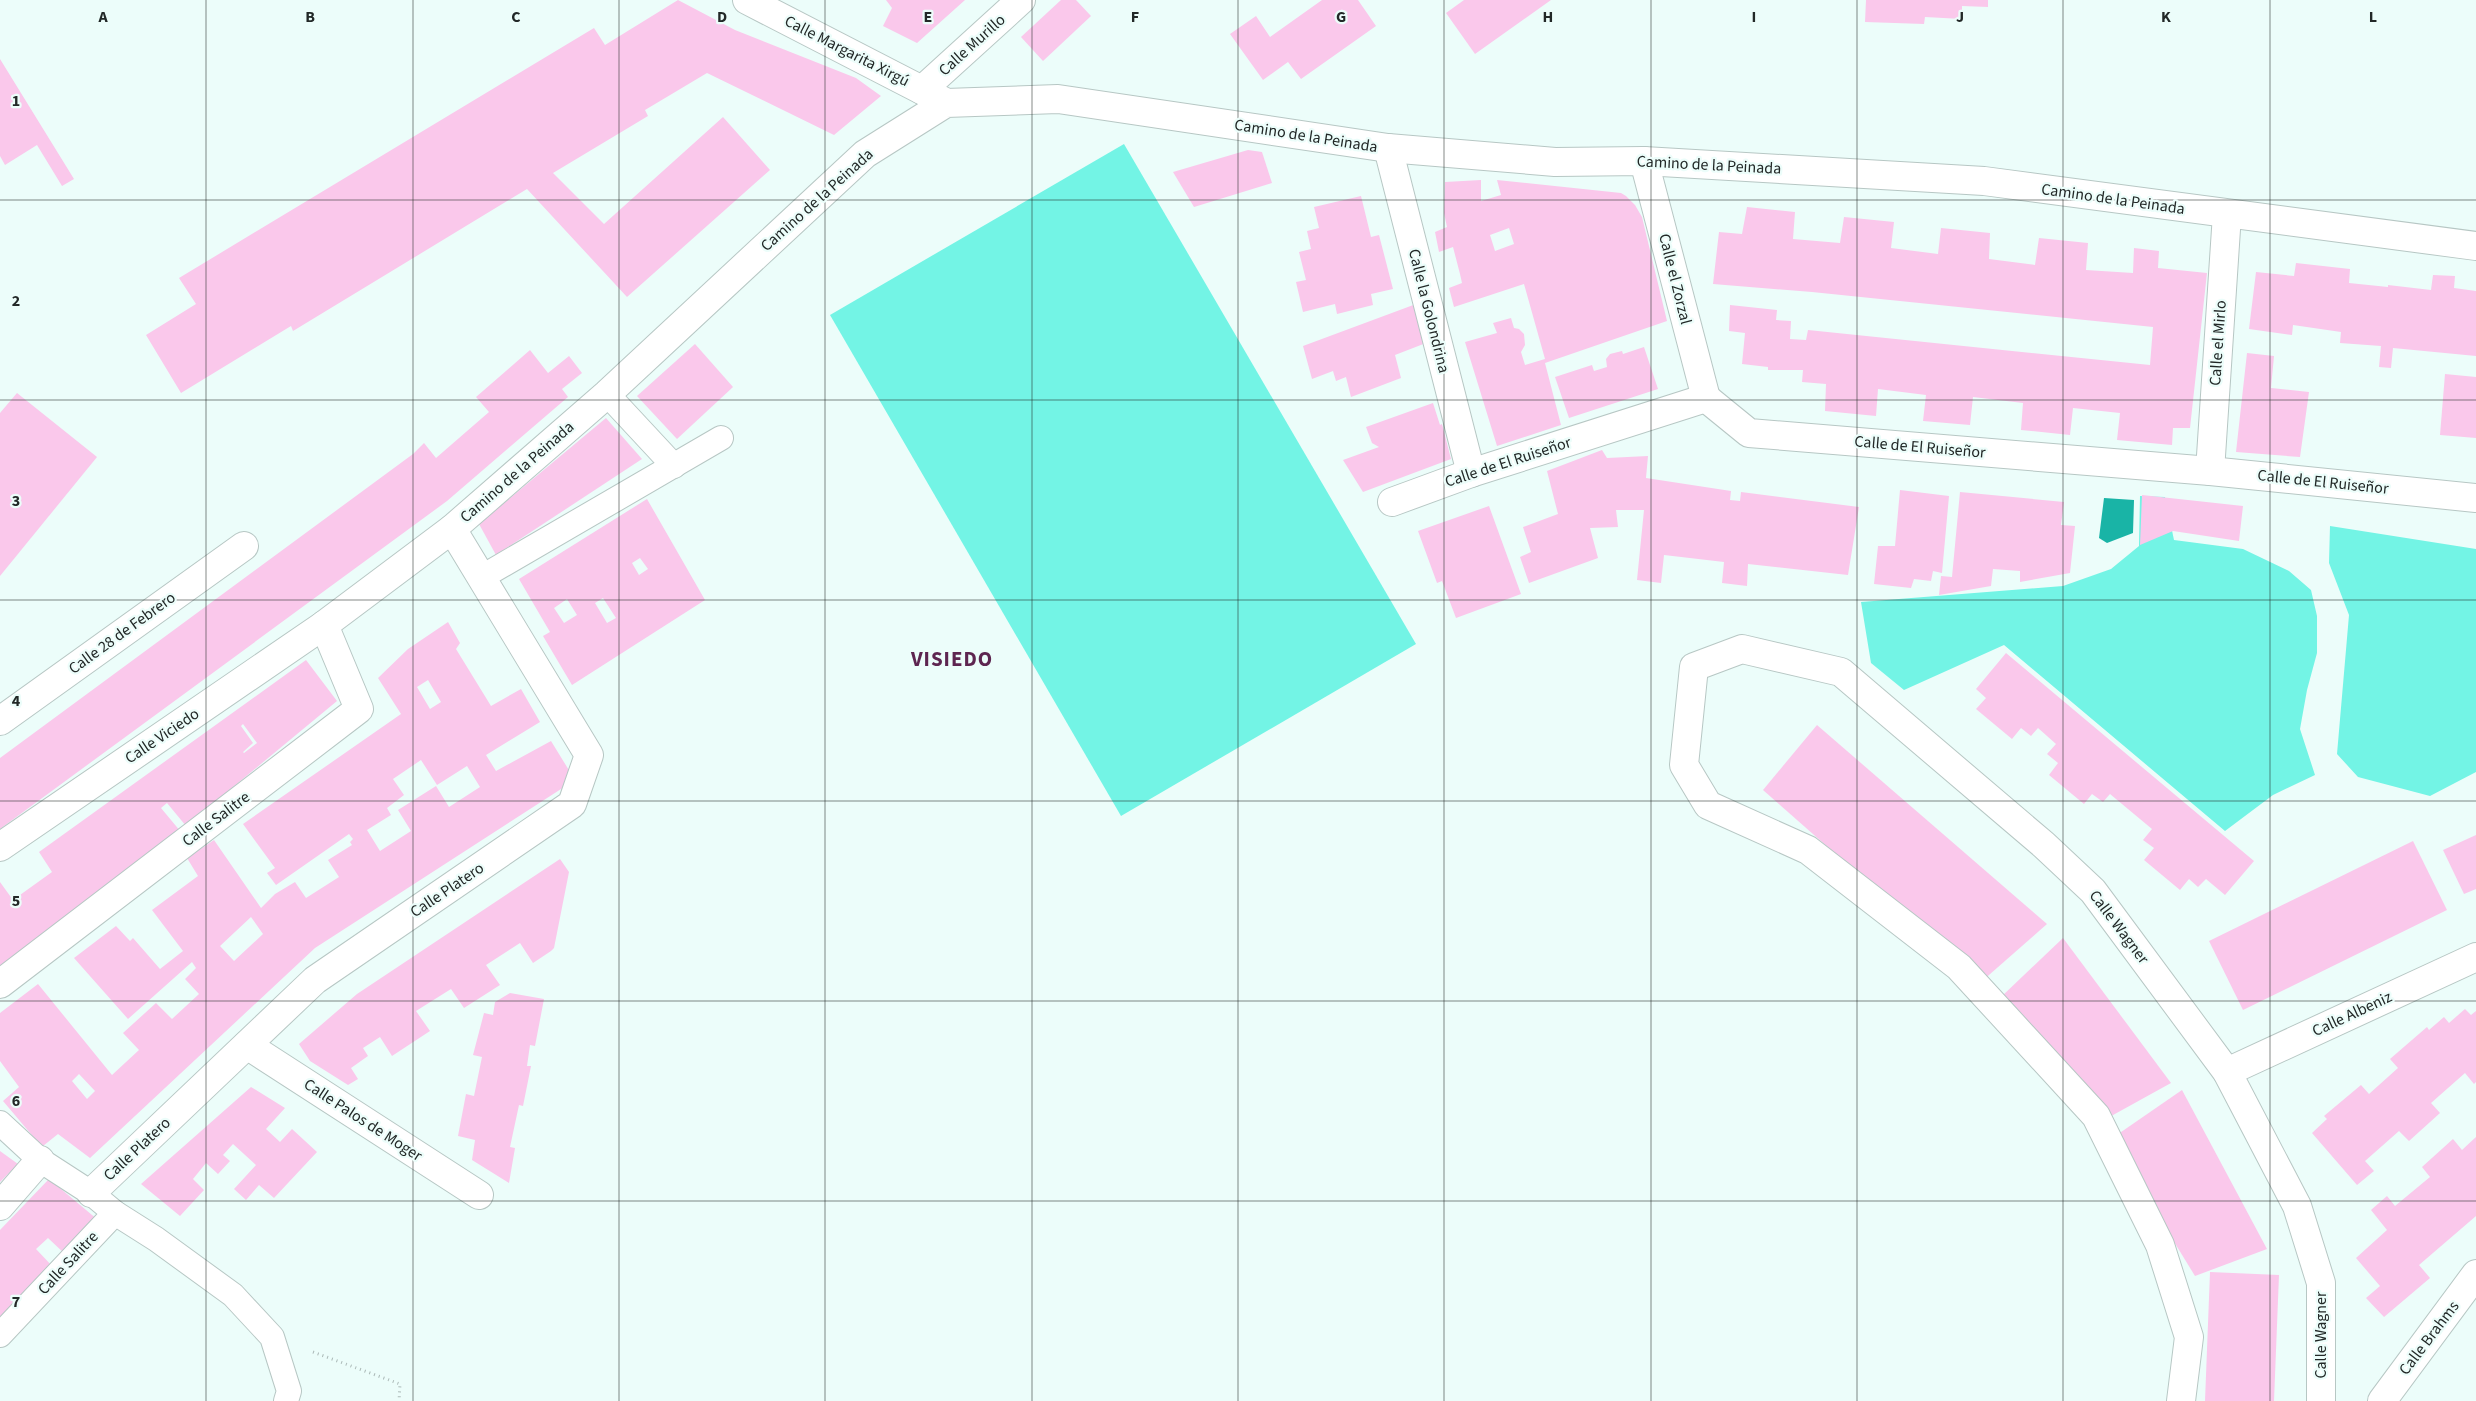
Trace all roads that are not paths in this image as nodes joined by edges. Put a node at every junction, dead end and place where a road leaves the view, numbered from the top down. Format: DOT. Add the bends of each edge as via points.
graph roads {
  1 [pos="747,0"];
  2 [pos="1021,0"];
  3 [pos="922,90"];
  4 [pos="946,103"];
  5 [pos="1388,148"];
  6 [pos="1644,161"];
  7 [pos="2226,214"];
  8 [pos="2476,246"];
  9 [pos="607,394"];
  10 [pos="1706,398"];
  11 [pos="721,438"];
  12 [pos="674,466"];
  13 [pos="2210,471"];
  14 [pos="1471,473"];
  15 [pos="2476,498"];
  16 [pos="1392,502"];
  17 [pos="452,529"];
  18 [pos="244,546"];
  19 [pos="482,578"];
  20 [pos="324,625"];
  21 [pos="0,721"];
  22 [pos="0,847"];
  23 [pos="2476,957"];
  24 [pos="0,984"];
  25 [pos="247,1045"];
  26 [pos="2227,1072"];
  27 [pos="0,1123"];
  28 [pos="40,1160"];
  29 [pos="91,1193"];
  30 [pos="480,1195"];
  31 [pos="0,1206"];
  32 [pos="115,1212"];
  33 [pos="2476,1274"];
  34 [pos="0,1335"];
  35 [pos="286,1401"];
  36 [pos="2181,1401"];
  37 [pos="2321,1401"];
  38 [pos="2382,1401"];
  1 -- 3 [label="street, Calle Margarita Xirgú"];
  2 -- 3 [label="street, Calle Murillo"];
  3 -- 4 [label="street, Calle Margarita Xirgú"];
  4 -- 5 [label="street, Camino de la Peinada" via="1058,99"];
  4 -- 9 [label="street, Camino de la Peinada" via="865,154"];
  5 -- 6 [label="street, Camino de la Peinada" via="1555,162"];
  5 -- 14 [label="street, Calle la Golondrina"];
  6 -- 7 [label="street, Camino de la Peinada" via="1984,181"];
  6 -- 10 [label="street, Calle el Zorzal"];
  7 -- 8 [label="street, Camino de la Peinada"];
  7 -- 13 [label="street, Calle el Mirlo"];
  9 -- 12 [label="lane"];
  9 -- 17 [label="street, Camino de la Peinada"];
  10 -- 13 [label="street, Calle de El Ruiseñor" via="1750,433"];
  10 -- 14 [label="street, Calle de El Ruiseñor"];
  11 -- 12 [label="lane"];
  12 -- 19 [label="lane"];
  13 -- 15 [label="street, Calle de El Ruiseñor"];
  14 -- 16 [label="street, Calle de El Ruiseñor"];
  17 -- 19 [label="street, Calle Platero"];
  17 -- 20 [label="street, Camino de la Peinada"];
  18 -- 21 [label="street, Calle 28 de Febrero"];
  19 -- 25 [label="street, Calle Platero" via="589,755 572,804 315,980"];
  20 -- 22 [label="street, Calle Viciedo"];
  20 -- 24 [label="street, Calle Salitre" via="360,709"];
  23 -- 26 [label="street, Calle Albeniz"];
  25 -- 29 [label="street, Calle Platero"];
  25 -- 30 [label="street, Calle Palos de Moger"];
  26 -- 36 [label="street, Calle Wagner" via="2093,891 2044,845 1841,672 1742,649 1694,667 1684,765 1708,805 1808,850 1959,967 2096,1116 2160,1244 2189,1337"];
  26 -- 37 [label="street, Calle Wagner" via="2297,1206 2321,1283"];
  27 -- 28 [label="lane"];
  28 -- 29 [label="lane"];
  28 -- 31 [label="street"];
  29 -- 32 [label="lane"];
  32 -- 34 [label="lane, Calle Salitre"];
  32 -- 35 [label="lane" via="233,1295 272,1337 289,1391"];
  33 -- 38 [label="street, Calle Brahms"];
}
